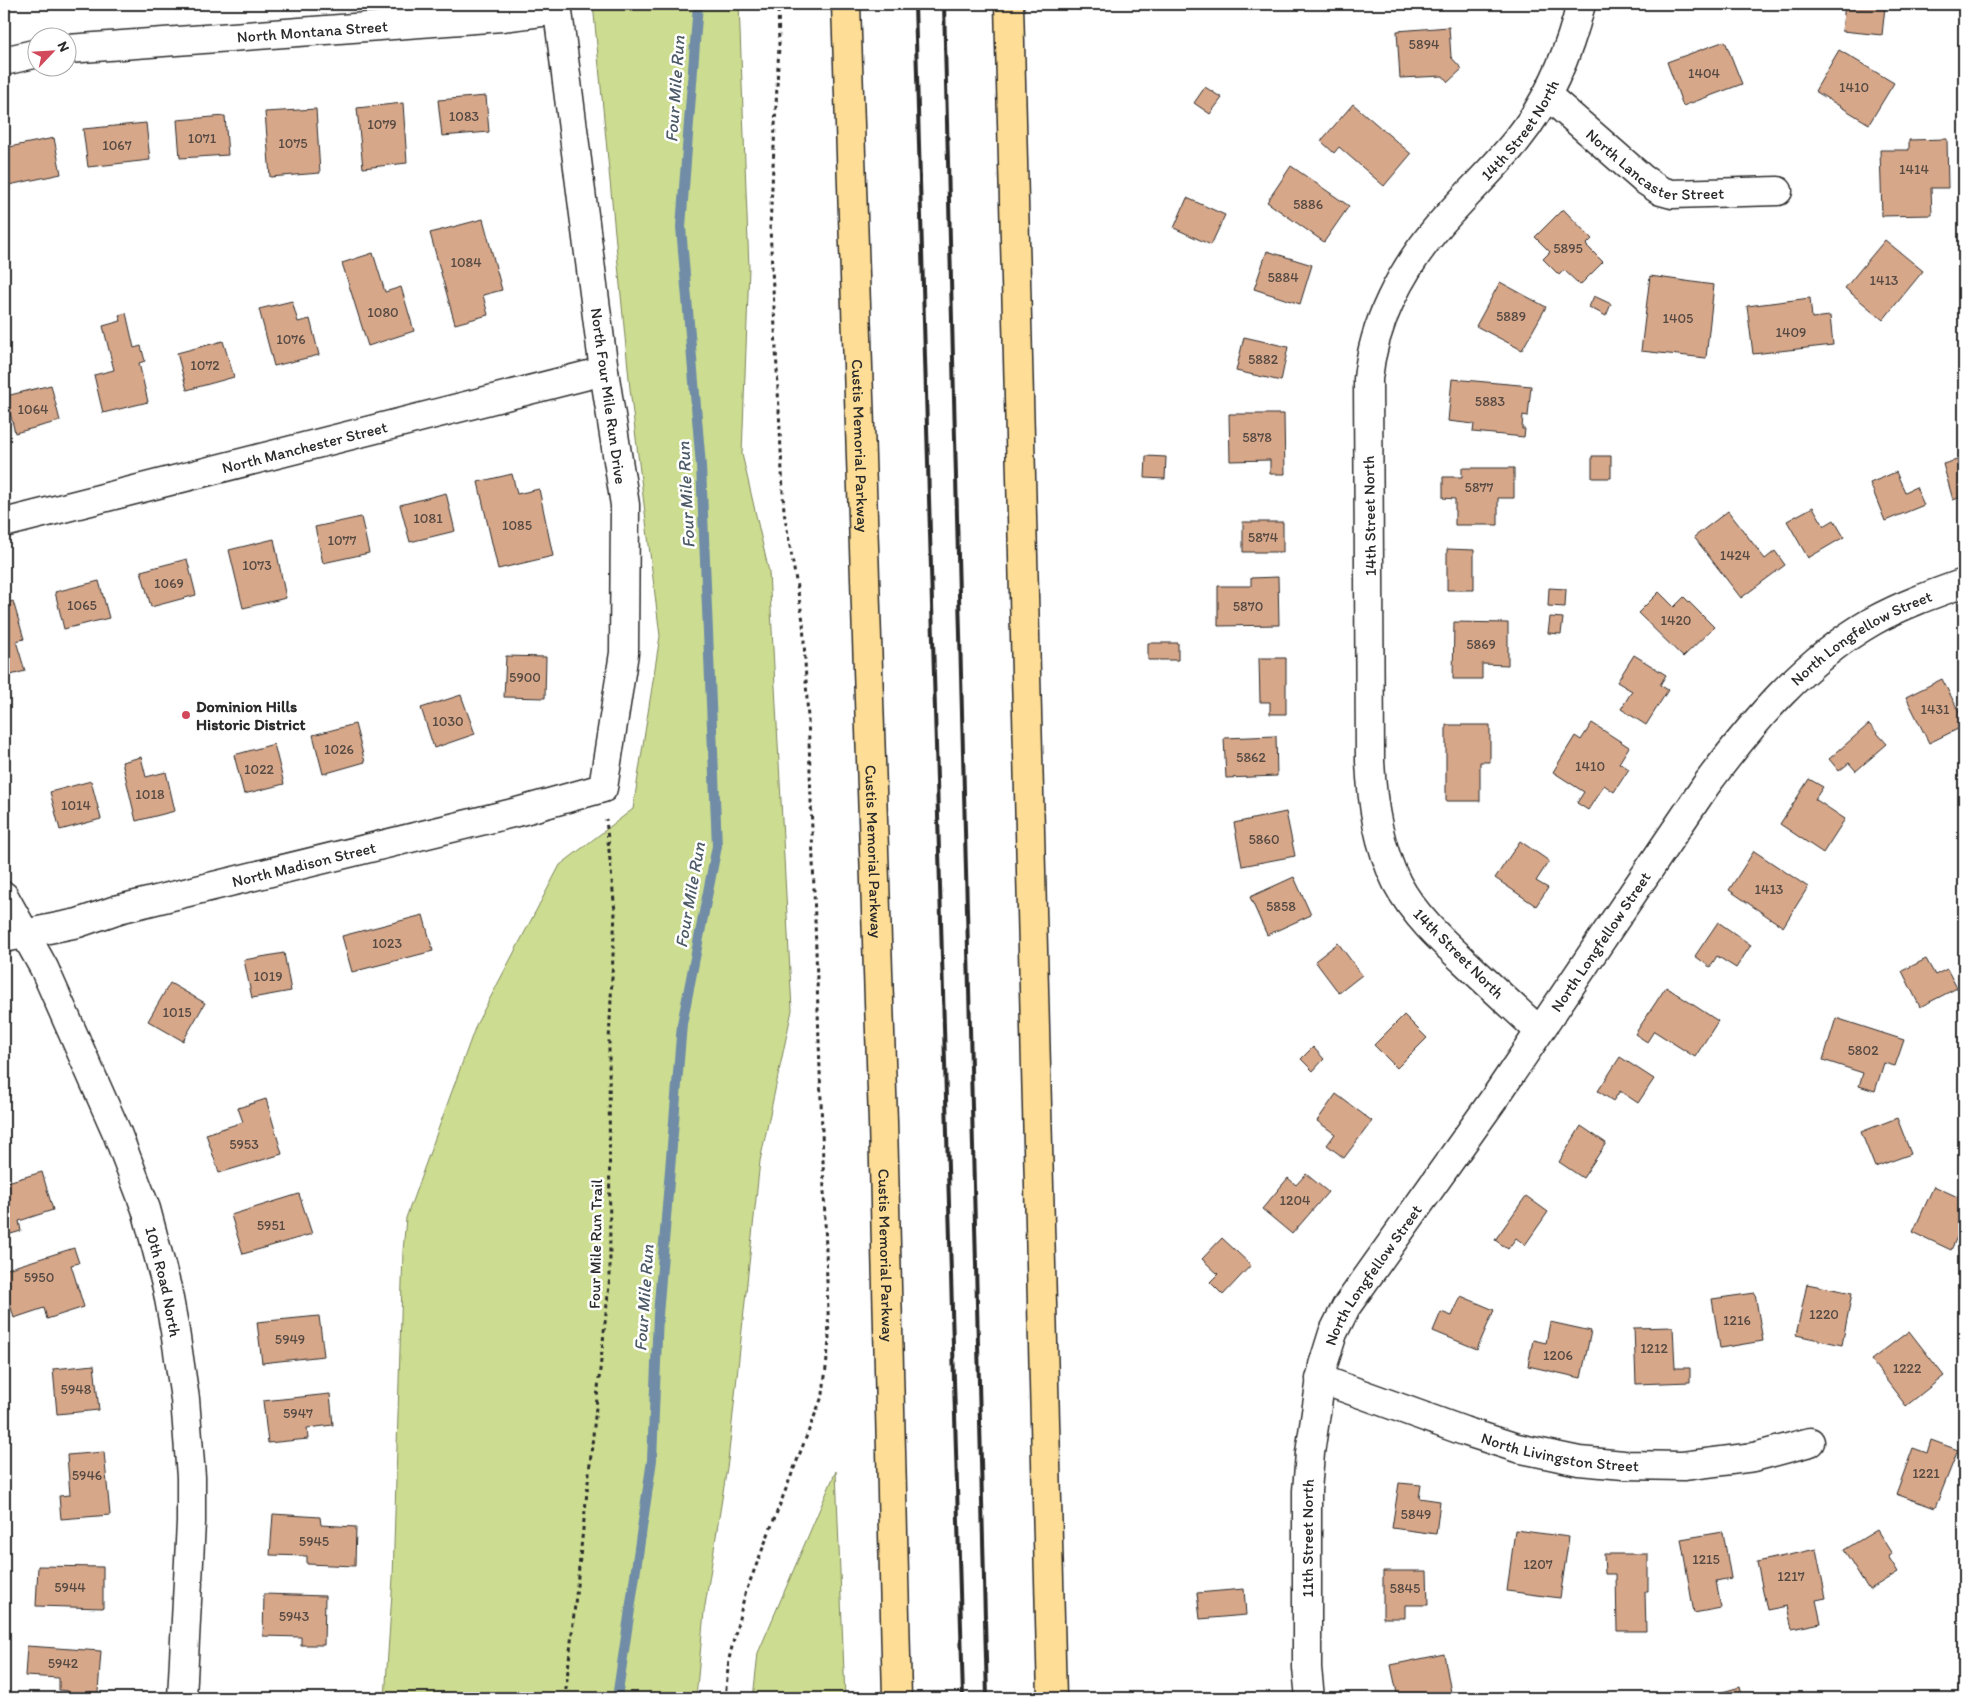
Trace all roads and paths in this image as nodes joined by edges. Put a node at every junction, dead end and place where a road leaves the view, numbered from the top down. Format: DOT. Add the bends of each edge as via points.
graph roads {
  1 [pos="778,4"];
  2 [pos="846,4"];
  3 [pos="1009,4"];
  4 [pos="1581,4"];
  5 [pos="558,7"];
  6 [pos="78,48"];
  7 [pos="28,56"];
  8 [pos="4,62"];
  9 [pos="1547,95"];
  10 [pos="1778,191"];
  11 [pos="604,371"];
  12 [pos="4,523"];
  13 [pos="1964,583"];
  14 [pos="602,788"];
  15 [pos="4,896"];
  16 [pos="14,936"];
  17 [pos="1538,1031"];
  18 [pos="1320,1379"];
  19 [pos="1810,1442"];
  20 [pos="182,1698"];
  21 [pos="565,1698"];
  22 [pos="725,1698"];
  23 [pos="897,1698"];
  24 [pos="1052,1698"];
  25 [pos="1310,1698"];
  1 -- 22 [label="path" via="780,45 770,227 784,512 803,621 829,1341 823,1394 745,1594 729,1659"];
  2 -- 23 [label="highway, Custis Memorial Parkway" via="883,1122"];
  3 -- 24 [label="highway"];
  4 -- 9 [label="street, 14th Street North" via="1564,61"];
  5 -- 6 [label="street, North Montana Street" via="502,17"];
  5 -- 11 [label="street, North Four Mile Run Drive"];
  7 -- 8 [label="street"];
  9 -- 10 [label="street, North Lancaster Street" via="1661,191 1678,194"];
  9 -- 17 [label="street, 14th Street North" via="1518,139 1437,228 1404,274 1372,352 1368,394 1370,761 1379,835 1397,882 1415,910"];
  11 -- 12 [label="street, North Manchester Street"];
  11 -- 14 [label="street, North Four Mile Run Drive" via="625,505 624,653"];
  13 -- 17 [label="street, North Longfellow Street" via="1902,606 1872,622 1820,658 1781,693 1706,785"];
  14 -- 16 [label="street, North Madison Street" via="119,909 78,923"];
  14 -- 21 [label="path, Four Mile Run Trail" via="615,912 609,1042 610,1276"];
  15 -- 16 [label="street, 10th Road North"];
  16 -- 20 [label="street, 10th Road North" via="44,968 128,1161 151,1226 168,1295 184,1391 190,1476 191,1522"];
  17 -- 18 [label="street, North Longfellow Street" via="1496,1096 1346,1307 1333,1333"];
  18 -- 19 [label="street, North Livingston Street" via="1517,1448 1578,1461 1683,1466 1754,1458"];
  18 -- 25 [label="street, 11th Street North" via="1307,1490 1307,1668"];
}
